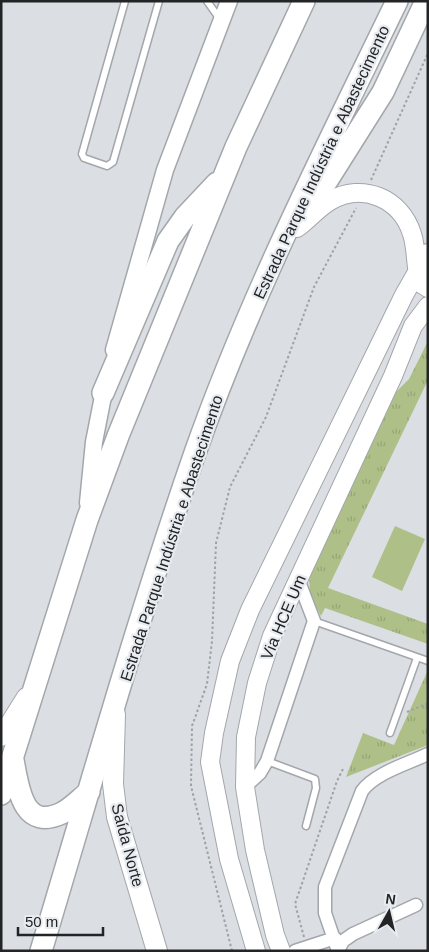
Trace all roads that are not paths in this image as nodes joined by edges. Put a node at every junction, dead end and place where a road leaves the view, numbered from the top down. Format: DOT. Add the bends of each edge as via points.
graph roads {
  1 [pos="125,1"];
  2 [pos="159,1"];
  3 [pos="207,1"];
  4 [pos="229,1"];
  5 [pos="397,1"];
  6 [pos="426,1"];
  7 [pos="301,4"];
  8 [pos="385,11"];
  9 [pos="221,21"];
  10 [pos="224,176"];
  11 [pos="298,228"];
  12 [pos="428,253"];
  13 [pos="418,272"];
  14 [pos="262,283"];
  15 [pos="428,288"];
  16 [pos="428,306"];
  17 [pos="374,357"];
  18 [pos="393,376"];
  19 [pos="103,393"];
  20 [pos="87,520"];
  21 [pos="298,579"];
  22 [pos="314,621"];
  23 [pos="417,658"];
  24 [pos="428,661"];
  25 [pos="38,678"];
  26 [pos="115,708"];
  27 [pos="390,733"];
  28 [pos="1,737"];
  29 [pos="428,754"];
  30 [pos="13,757"];
  31 [pos="267,761"];
  32 [pos="245,787"];
  33 [pos="89,792"];
  34 [pos="1,794"];
  35 [pos="306,826"];
  36 [pos="256,850"];
  37 [pos="229,859"];
  38 [pos="235,882"];
  39 [pos="266,891"];
  40 [pos="416,905"];
  41 [pos="337,946"];
  42 [pos="41,951"];
  43 [pos="157,951"];
  44 [pos="256,951"];
  45 [pos="281,951"];
  46 [pos="295,951"];
  1 -- 2 [label="lane" via="82,154 84,158 107,166 113,162"];
  3 -- 9 [label="lane"];
  4 -- 9 [label="street"];
  5 -- 8 [label="highway, Estrada Parque Indústria e Abastecimento"];
  6 -- 11 [label="highway" via="383,92"];
  7 -- 10 [label="highway"];
  8 -- 14 [label="highway, Estrada Parque Indústria e Abastecimento"];
  9 -- 19 [label="street" via="165,170"];
  10 -- 19 [label="highway" via="185,217 168,241"];
  10 -- 20 [label="highway"];
  11 -- 13 [label="main road" via="329,202 346,194 378,195 404,215 413,234"];
  11 -- 14 [label="highway"];
  12 -- 13 [label="main road"];
  13 -- 15 [label="main road" via="422,286"];
  13 -- 17 [label="main road"];
  14 -- 26 [label="highway, Estrada Parque Indústria e Abastecimento" via="196,452"];
  16 -- 18 [label="main road, Via HCE Um" via="413,326"];
  17 -- 18 [label="main road" via="383,357 391,362"];
  17 -- 37 [label="main road" via="250,610 230,661 210,762"];
  18 -- 21 [label="main road, Via HCE Um"];
  19 -- 20 [label="street" via="94,442"];
  20 -- 25 [label="highway"];
  21 -- 22 [label="street"];
  21 -- 32 [label="main road, Via HCE Um" via="272,636 256,682 246,737"];
  22 -- 23 [label="lane"];
  22 -- 31 [label="street"];
  23 -- 24 [label="lane"];
  23 -- 27 [label="lane"];
  25 -- 28 [label="main road"];
  25 -- 30 [label="highway"];
  26 -- 33 [label="highway, Estrada Parque Indústria e Abastecimento"];
  26 -- 43 [label="main road, Saída Norte" via="113,784 117,817"];
  29 -- 41 [label="street" via="367,784 362,792 325,888 325,913"];
  30 -- 33 [label="highway" via="19,793 27,810 36,815 50,817 63,812"];
  30 -- 34 [label="highway"];
  31 -- 32 [label="street"];
  31 -- 35 [label="lane" via="315,779 316,788"];
  32 -- 36 [label="main road, Via HCE Um"];
  33 -- 42 [label="highway, Estrada Parque Indústria e Abastecimento"];
  36 -- 37 [label="main road" via="243,857"];
  36 -- 39 [label="main road, Via HCE Um"];
  37 -- 38 [label="main road"];
  38 -- 39 [label="main road" via="239,877 253,875"];
  38 -- 44 [label="main road"];
  39 -- 45 [label="main road, Via HCE Um"];
  40 -- 41 [label="street" via="353,934"];
  41 -- 46 [label="street"];
}
